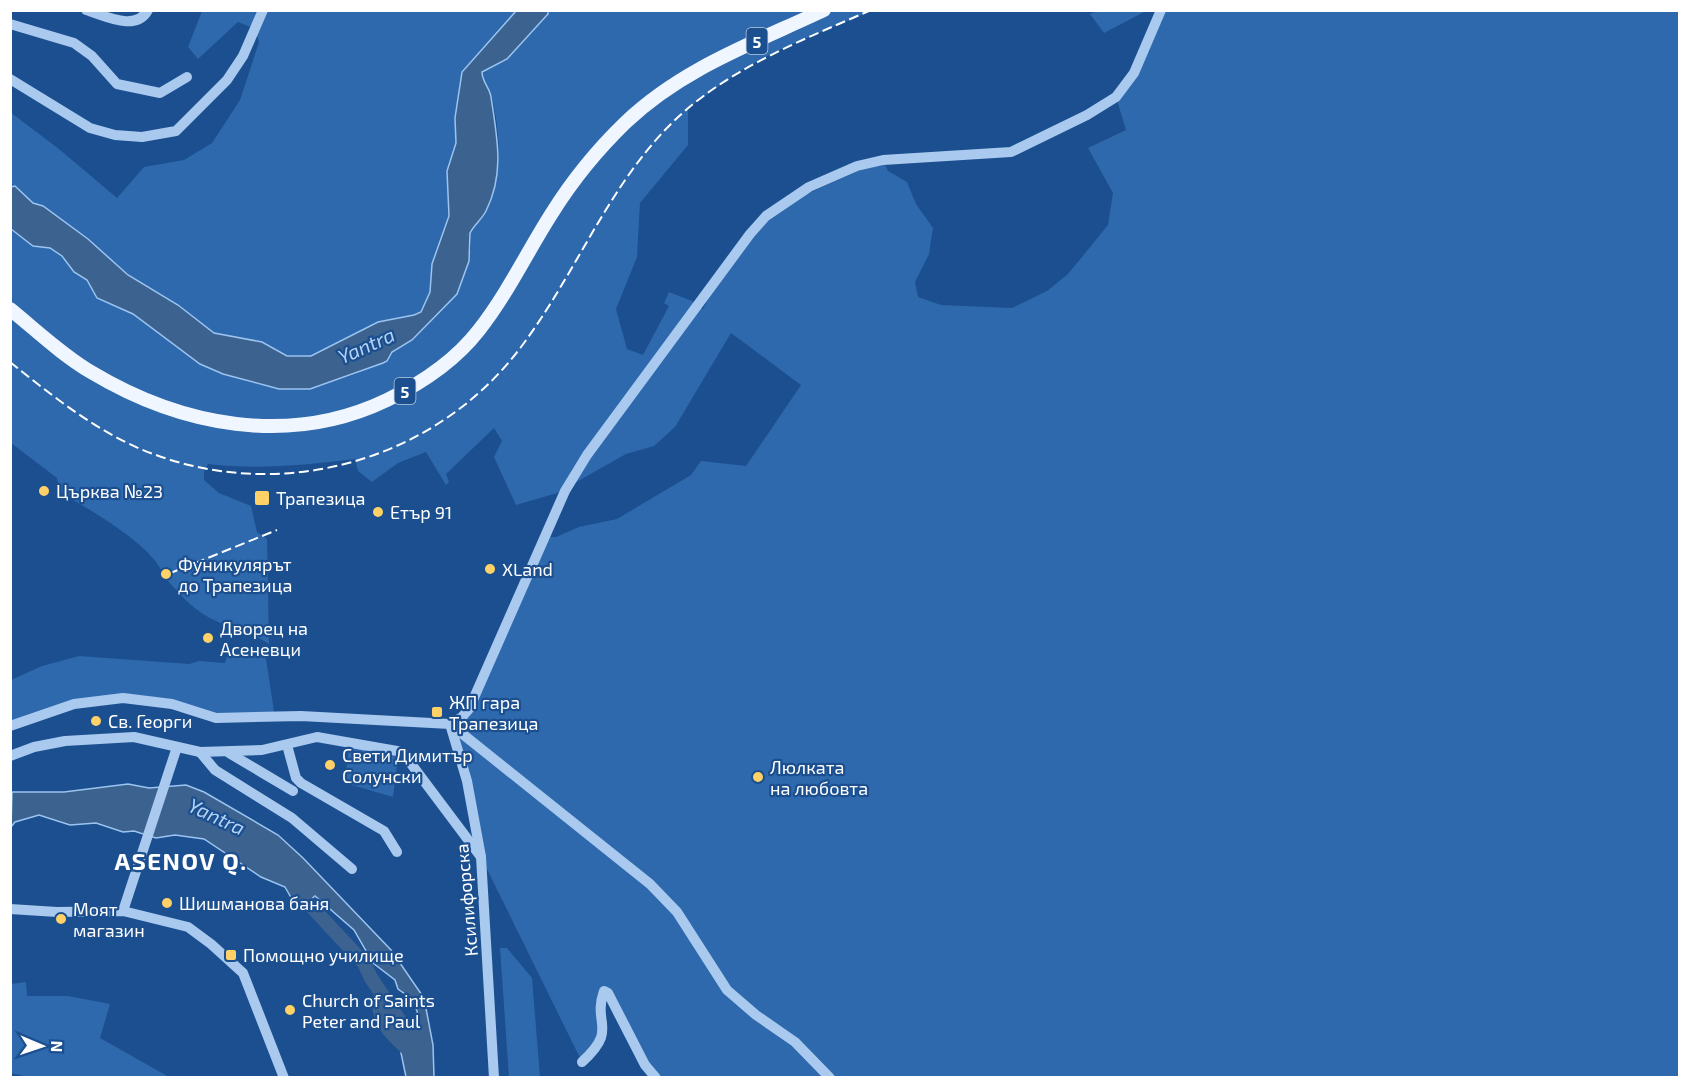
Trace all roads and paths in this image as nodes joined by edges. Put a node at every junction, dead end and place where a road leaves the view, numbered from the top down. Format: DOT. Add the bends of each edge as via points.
graph roads {
  1 [pos="86,10"];
  2 [pos="148,10"];
  3 [pos="263,10"];
  4 [pos="824,10"];
  5 [pos="1161,10"];
  6 [pos="10,24"];
  7 [pos="187,77"];
  8 [pos="10,79"];
  9 [pos="10,309"];
  10 [pos="450,724"];
  11 [pos="10,726"];
  12 [pos="287,745"];
  13 [pos="177,747"];
  14 [pos="200,752"];
  15 [pos="228,753"];
  16 [pos="10,756"];
  17 [pos="293,791"];
  18 [pos="397,852"];
  19 [pos="481,857"];
  20 [pos="352,869"];
  21 [pos="10,909"];
  22 [pos="123,911"];
  23 [pos="582,1062"];
  24 [pos="284,1077"];
  25 [pos="494,1077"];
  26 [pos="656,1077"];
  27 [pos="830,1077"];
  1 -- 2 [label="street" via="133,23 143,19"];
  3 -- 8 [label="street" via="243,56 227,80 176,131 142,137 90,128"];
  4 -- 9 [label="main road, 5" via="689,73 640,110 592,158 553,212 505,296 477,332 447,363 412,388 370,408 331,420 259,427 173,411 88,371"];
  5 -- 10 [label="street" via="1134,73 1116,97 1060,129 1011,152 883,160 857,166 809,187 766,216 587,454 565,491 469,708"];
  6 -- 7 [label="street" via="74,42 117,84 160,93"];
  10 -- 11 [label="street" via="301,716 216,718 165,703 123,698 74,704"];
  10 -- 19 [label="street, Ксилифорска" via="467,781"];
  10 -- 27 [label="street" via="650,884 677,912 727,990 795,1042"];
  12 -- 15 [label="street"];
  12 -- 18 [label="street" via="301,783 384,831"];
  12 -- 19 [label="street" via="317,737 403,753"];
  13 -- 14 [label="street"];
  13 -- 16 [label="street" via="134,737 65,741"];
  13 -- 22 [label="street"];
  14 -- 15 [label="street"];
  14 -- 20 [label="street" via="215,770 292,818"];
  15 -- 17 [label="street"];
  19 -- 25 [label="street, Ксилифорска"];
  21 -- 22 [label="street"];
  22 -- 24 [label="street" via="188,927 243,972"];
  23 -- 26 [label="street" via="598,1047 603,1030 604,991 645,1065"];
}
